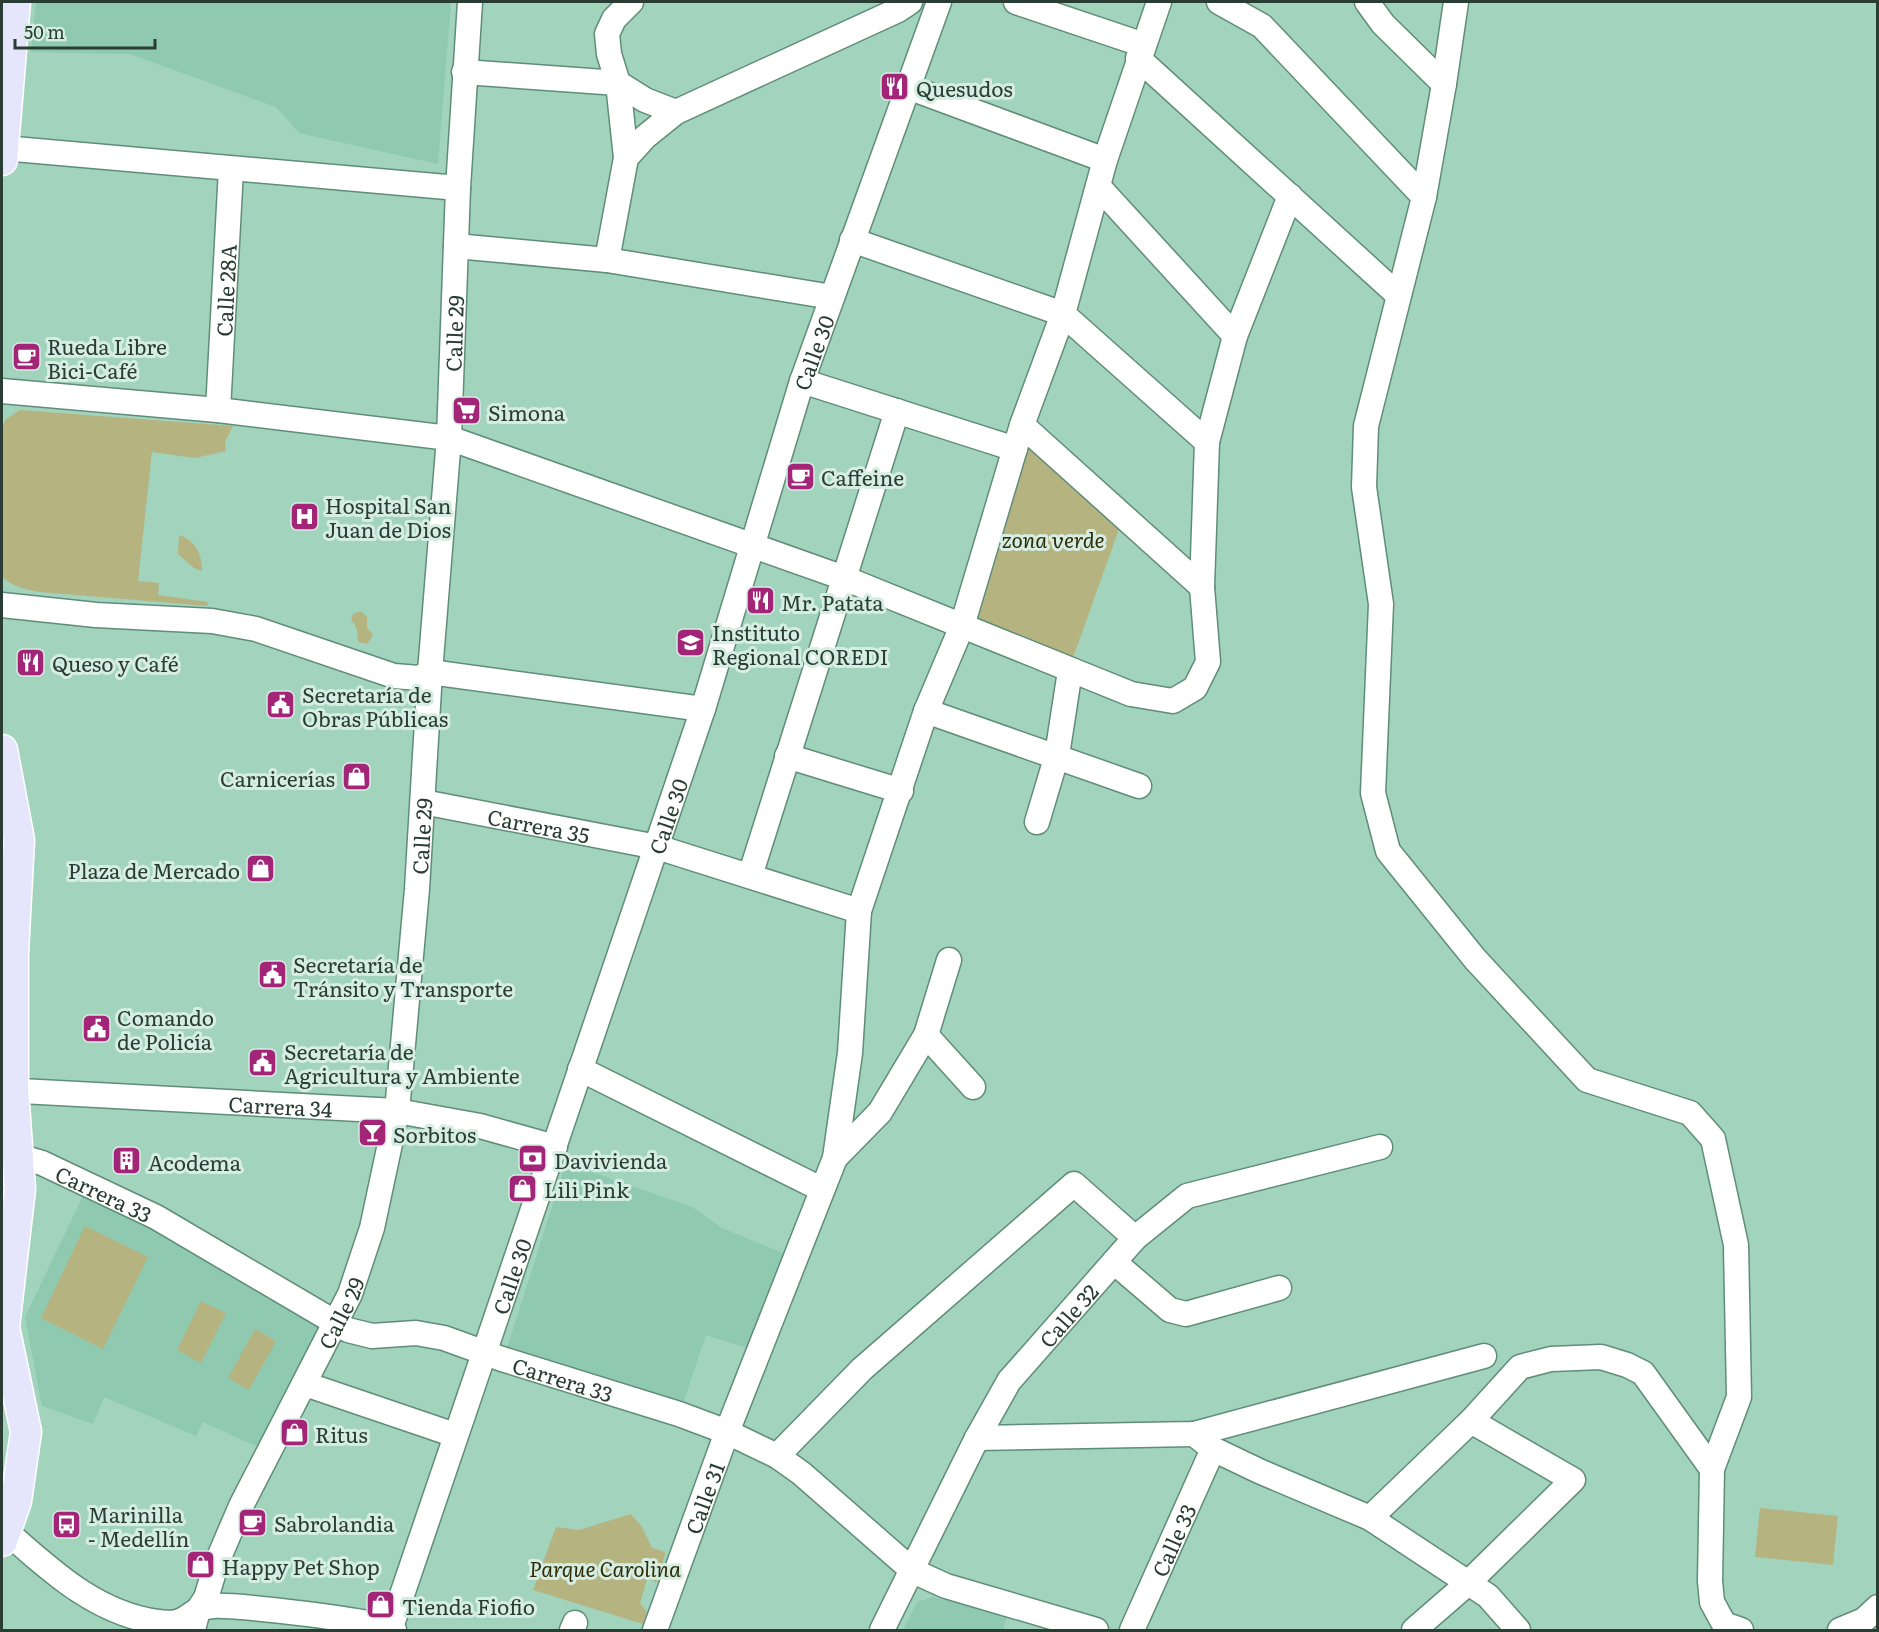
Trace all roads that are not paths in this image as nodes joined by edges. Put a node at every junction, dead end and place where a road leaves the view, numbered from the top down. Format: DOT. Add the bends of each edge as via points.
graph roads {
  1 [pos="15,2"];
  2 [pos="470,2"];
  3 [pos="629,2"];
  4 [pos="912,2"];
  5 [pos="1016,2"];
  6 [pos="1159,2"];
  7 [pos="1218,2"];
  8 [pos="1367,2"];
  9 [pos="1456,2"];
  10 [pos="938,4"];
  11 [pos="1141,51"];
  12 [pos="464,72"];
  13 [pos="618,83"];
  14 [pos="1444,84"];
  15 [pos="908,87"];
  16 [pos="676,112"];
  17 [pos="2,154"];
  18 [pos="626,158"];
  19 [pos="1105,160"];
  20 [pos="231,169"];
  21 [pos="1098,186"];
  22 [pos="458,188"];
  23 [pos="1290,196"];
  24 [pos="1424,197"];
  25 [pos="852,240"];
  26 [pos="456,246"];
  27 [pos="607,260"];
  28 [pos="1398,295"];
  29 [pos="832,297"];
  30 [pos="1063,314"];
  31 [pos="1235,336"];
  32 [pos="802,381"];
  33 [pos="2,391"];
  34 [pos="218,410"];
  35 [pos="897,411"];
  36 [pos="1022,425"];
  37 [pos="449,438"];
  38 [pos="1207,442"];
  39 [pos="1015,449"];
  40 [pos="751,547"];
  41 [pos="844,578"];
  42 [pos="1202,587"];
  43 [pos="2,605"];
  44 [pos="962,626"];
  45 [pos="1070,670"];
  46 [pos="430,672"];
  47 [pos="703,709"];
  48 [pos="926,711"];
  49 [pos="2,750"];
  50 [pos="1057,755"];
  51 [pos="787,756"];
  52 [pos="1139,786"];
  53 [pos="901,791"];
  54 [pos="423,801"];
  55 [pos="1037,822"];
  56 [pos="657,847"];
  57 [pos="750,876"];
  58 [pos="859,911"];
  59 [pos="949,960"];
  60 [pos="926,1035"];
  61 [pos="580,1069"];
  62 [pos="973,1087"];
  63 [pos="7,1090"];
  64 [pos="398,1111"];
  65 [pos="555,1147"];
  66 [pos="1380,1147"];
  67 [pos="18,1156"];
  68 [pos="835,1158"];
  69 [pos="821,1189"];
  70 [pos="1135,1238"];
  71 [pos="1114,1262"];
  72 [pos="1279,1288"];
  73 [pos="335,1323"];
  74 [pos="483,1352"];
  75 [pos="1484,1356"];
  76 [pos="305,1384"];
  77 [pos="1471,1421"];
  78 [pos="727,1432"];
  79 [pos="1194,1434"];
  80 [pos="455,1435"];
  81 [pos="977,1438"];
  82 [pos="1213,1449"];
  83 [pos="777,1456"];
  84 [pos="1712,1469"];
  85 [pos="1370,1518"];
  86 [pos="4,1537"];
  87 [pos="913,1571"];
  88 [pos="1467,1584"];
  89 [pos="1878,1607"];
  90 [pos="195,1620"];
  91 [pos="391,1630"];
  92 [pos="655,1630"];
  93 [pos="882,1630"];
  94 [pos="1096,1630"];
  95 [pos="1132,1630"];
  96 [pos="1414,1630"];
  97 [pos="1518,1630"];
  98 [pos="1741,1630"];
  99 [pos="1840,1630"];
  1 -- 17 [label="main road"];
  2 -- 12 [label="street, Calle 29"];
  3 -- 13 [label="street" via="607,34"];
  4 -- 10 [label="street"];
  4 -- 16 [label="street"];
  5 -- 11 [label="street"];
  6 -- 11 [label="street"];
  7 -- 24 [label="street" via="1262,26"];
  8 -- 14 [label="street" via="1383,24"];
  9 -- 14 [label="street"];
  10 -- 15 [label="street, Calle 30"];
  11 -- 19 [label="street"];
  11 -- 23 [label="street"];
  12 -- 13 [label="street"];
  12 -- 22 [label="street, Calle 29"];
  13 -- 16 [label="street" via="645,100"];
  13 -- 18 [label="street"];
  14 -- 24 [label="street"];
  15 -- 19 [label="street"];
  15 -- 25 [label="street, Calle 30"];
  16 -- 18 [label="street"];
  17 -- 20 [label="street"];
  18 -- 27 [label="street"];
  19 -- 21 [label="street"];
  20 -- 22 [label="street"];
  20 -- 34 [label="street, Calle 28A"];
  21 -- 30 [label="street"];
  21 -- 31 [label="street"];
  22 -- 26 [label="street, Calle 29"];
  23 -- 28 [label="street"];
  23 -- 31 [label="street"];
  24 -- 28 [label="street"];
  25 -- 29 [label="street, Calle 30"];
  25 -- 30 [label="street"];
  26 -- 27 [label="street"];
  26 -- 37 [label="street, Calle 29"];
  27 -- 29 [label="street"];
  28 -- 84 [label="street" via="1366,426 1364,487 1381,604 1372,793 1388,851 1475,959 1587,1080 1690,1113 1713,1139 1736,1245 1739,1397"];
  29 -- 32 [label="street, Calle 30"];
  30 -- 36 [label="street"];
  30 -- 38 [label="street"];
  31 -- 38 [label="street"];
  32 -- 35 [label="street"];
  32 -- 40 [label="street, Calle 30"];
  33 -- 34 [label="street"];
  34 -- 37 [label="street"];
  35 -- 39 [label="street"];
  35 -- 41 [label="street"];
  36 -- 39 [label="street"];
  36 -- 42 [label="street"];
  37 -- 40 [label="street"];
  37 -- 46 [label="street, Calle 29"];
  38 -- 42 [label="street"];
  39 -- 44 [label="street"];
  40 -- 41 [label="street"];
  40 -- 47 [label="street, Calle 30"];
  41 -- 44 [label="street"];
  41 -- 51 [label="street"];
  42 -- 45 [label="street" via="1208,662 1195,688 1173,701 1131,694"];
  43 -- 46 [label="street" via="212,621 256,629 394,676 419,678"];
  44 -- 45 [label="street"];
  44 -- 48 [label="street"];
  45 -- 50 [label="street"];
  46 -- 47 [label="street"];
  46 -- 54 [label="street, Calle 29"];
  47 -- 56 [label="street, Calle 30"];
  48 -- 50 [label="street"];
  48 -- 53 [label="street"];
  49 -- 63 [label="main road" via="19,840"];
  50 -- 52 [label="street"];
  50 -- 55 [label="street"];
  51 -- 53 [label="street"];
  51 -- 57 [label="street"];
  53 -- 58 [label="street"];
  54 -- 56 [label="street, Carrera 35"];
  54 -- 64 [label="street, Calle 29"];
  56 -- 57 [label="street, Carrera 35"];
  56 -- 61 [label="street, Calle 30"];
  57 -- 58 [label="street, Carrera 35"];
  58 -- 68 [label="street" via="850,1053"];
  59 -- 60 [label="street"];
  60 -- 62 [label="street"];
  60 -- 68 [label="street" via="880,1112"];
  61 -- 65 [label="street, Calle 30"];
  61 -- 69 [label="street"];
  63 -- 64 [label="street, Carrera 34"];
  63 -- 67 [label="main road"];
  64 -- 65 [label="street, Carrera 34" via="480,1126"];
  64 -- 73 [label="street, Calle 29" via="372,1228 350,1294"];
  65 -- 74 [label="street, Calle 30"];
  66 -- 70 [label="street, Calle 32" via="1187,1196"];
  67 -- 73 [label="street, Carrera 33" via="156,1217"];
  67 -- 86 [label="main road" via="20,1189 4,1327 26,1432 16,1501"];
  68 -- 69 [label="street, Calle 31"];
  69 -- 78 [label="street, Calle 31"];
  70 -- 71 [label="street, Calle 32"];
  70 -- 83 [label="street" via="1074,1184 862,1369"];
  71 -- 72 [label="street" via="1170,1310 1186,1314"];
  71 -- 81 [label="street, Calle 32" via="1009,1381"];
  73 -- 74 [label="street, Carrera 33" via="372,1336 416,1333 444,1338"];
  73 -- 76 [label="street, Calle 29"];
  74 -- 78 [label="street, Carrera 33"];
  74 -- 80 [label="street, Calle 30"];
  75 -- 79 [label="street"];
  76 -- 80 [label="street"];
  76 -- 90 [label="street, Calle 29" via="241,1506"];
  77 -- 84 [label="street" via="1520,1367 1551,1359 1601,1357 1643,1373"];
  77 -- 85 [label="street"];
  77 -- 88 [label="street" via="1573,1480"];
  78 -- 83 [label="street, Carrera 33"];
  78 -- 92 [label="street, Calle 31"];
  79 -- 81 [label="street"];
  79 -- 82 [label="street"];
  80 -- 91 [label="street, Calle 30"];
  81 -- 87 [label="street, Calle 32"];
  82 -- 85 [label="street"];
  82 -- 95 [label="street, Calle 33"];
  83 -- 87 [label="street, Carrera 33"];
  84 -- 98 [label="street" via="1712,1602 1724,1624"];
  85 -- 88 [label="street"];
  86 -- 90 [label="street" via="102,1606 158,1622"];
  87 -- 93 [label="street, Calle 32"];
  87 -- 94 [label="street, Carrera 33" via="946,1586"];
  88 -- 96 [label="street"];
  88 -- 97 [label="street" via="1488,1596"];
  89 -- 99 [label="street" via="1864,1620"];
  90 -- 91 [label="street" via="230,1605"];
}
